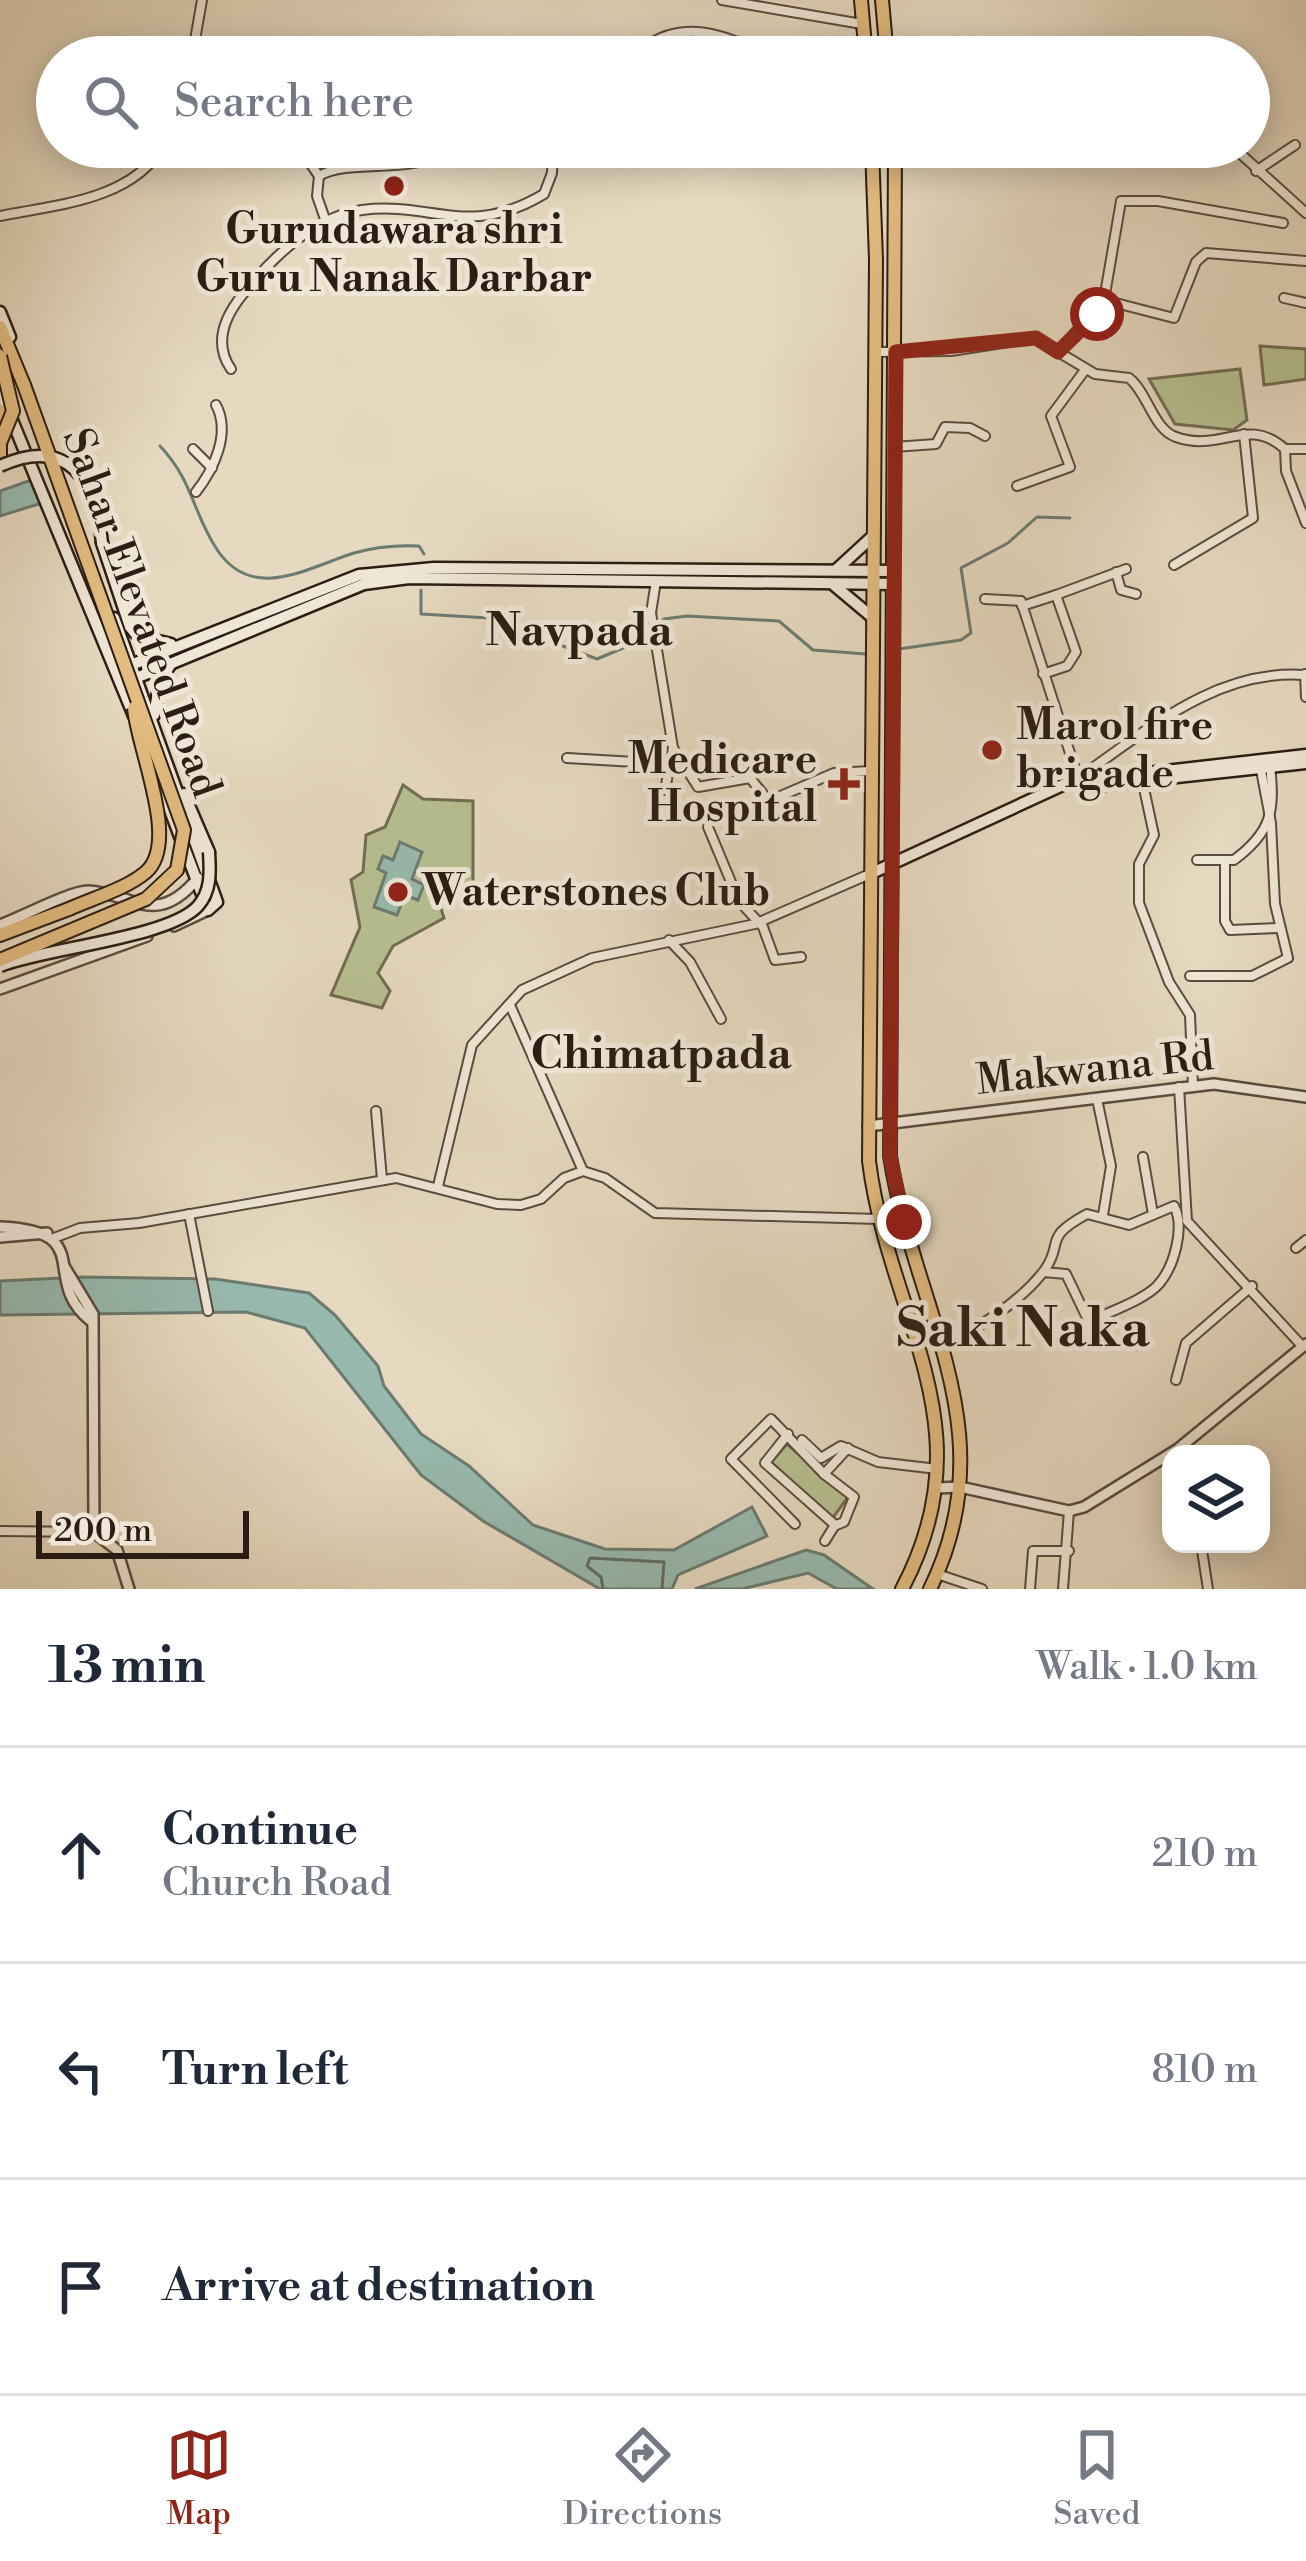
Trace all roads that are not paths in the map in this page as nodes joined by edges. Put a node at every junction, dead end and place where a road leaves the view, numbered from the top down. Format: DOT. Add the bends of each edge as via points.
graph roads {
  1 [pos="202,0"];
  2 [pos="722,0"];
  3 [pos="881,0"];
  4 [pos="856,1"];
  5 [pos="863,24"];
  6 [pos="196,36"];
  7 [pos="666,36"];
  8 [pos="726,36"];
  9 [pos="864,36"];
  10 [pos="885,36"];
  11 [pos="1294,145"];
  12 [pos="1270,161"];
  13 [pos="150,168"];
  14 [pos="313,168"];
  15 [pos="337,168"];
  16 [pos="552,168"];
  17 [pos="873,168"];
  18 [pos="896,168"];
  19 [pos="1253,168"];
  20 [pos="1260,168"];
  21 [pos="1256,171"];
  22 [pos="319,176"];
  23 [pos="1306,213"];
  24 [pos="0,216"];
  25 [pos="326,222"];
  26 [pos="1283,223"];
  27 [pos="1306,261"];
  28 [pos="1284,298"];
  29 [pos="1104,299"];
  30 [pos="1306,303"];
  31 [pos="0,312"];
  32 [pos="0,327"];
  33 [pos="876,352"];
  34 [pos="896,352"];
  35 [pos="1058,352"];
  36 [pos="0,356"];
  37 [pos="231,369"];
  38 [pos="1085,370"];
  39 [pos="0,392"];
  40 [pos="216,406"];
  41 [pos="0,411"];
  42 [pos="1244,434"];
  43 [pos="985,436"];
  44 [pos="0,443"];
  45 [pos="894,446"];
  46 [pos="193,449"];
  47 [pos="1285,449"];
  48 [pos="1306,449"];
  49 [pos="0,463"];
  50 [pos="212,468"];
  51 [pos="1017,487"];
  52 [pos="196,492"];
  53 [pos="1306,524"];
  54 [pos="873,536"];
  55 [pos="1174,565"];
  56 [pos="894,577"];
  57 [pos="657,578"];
  58 [pos="832,578"];
  59 [pos="872,578"];
  60 [pos="1136,594"];
  61 [pos="1056,595"];
  62 [pos="985,599"];
  63 [pos="1022,606"];
  64 [pos="872,617"];
  65 [pos="122,638"];
  66 [pos="186,642"];
  67 [pos="160,652"];
  68 [pos="171,662"];
  69 [pos="1043,674"];
  70 [pos="1305,674"];
  71 [pos="131,678"];
  72 [pos="1306,697"];
  73 [pos="154,723"];
  74 [pos="673,748"];
  75 [pos="567,758"];
  76 [pos="1306,759"];
  77 [pos="1265,762"];
  78 [pos="669,764"];
  79 [pos="171,770"];
  80 [pos="870,772"];
  81 [pos="1142,776"];
  82 [pos="1078,778"];
  83 [pos="664,790"];
  84 [pos="872,801"];
  85 [pos="894,802"];
  86 [pos="1271,823"];
  87 [pos="708,827"];
  88 [pos="1197,860"];
  89 [pos="1226,860"];
  90 [pos="892,863"];
  91 [pos="205,868"];
  92 [pos="872,873"];
  93 [pos="197,885"];
  94 [pos="213,906"];
  95 [pos="185,922"];
  96 [pos="755,924"];
  97 [pos="0,925"];
  98 [pos="1279,928"];
  99 [pos="0,935"];
  100 [pos="669,940"];
  101 [pos="801,957"];
  102 [pos="0,963"];
  103 [pos="1190,976"];
  104 [pos="0,989"];
  105 [pos="509,1004"];
  106 [pos="721,1019"];
  107 [pos="1192,1086"];
  108 [pos="1178,1087"];
  109 [pos="1306,1096"];
  110 [pos="1097,1099"];
  111 [pos="376,1112"];
  112 [pos="891,1124"];
  113 [pos="868,1126"];
  114 [pos="1144,1157"];
  115 [pos="583,1171"];
  116 [pos="382,1179"];
  117 [pos="438,1186"];
  118 [pos="189,1214"];
  119 [pos="1153,1214"];
  120 [pos="1102,1215"];
  121 [pos="879,1219"];
  122 [pos="0,1227"];
  123 [pos="50,1236"];
  124 [pos="0,1237"];
  125 [pos="1306,1240"];
  126 [pos="1296,1248"];
  127 [pos="1042,1272"];
  128 [pos="1252,1286"];
  129 [pos="208,1311"];
  130 [pos="944,1344"];
  131 [pos="1304,1346"];
  132 [pos="1176,1380"];
  133 [pos="788,1434"];
  134 [pos="802,1440"];
  135 [pos="1189,1445"];
  136 [pos="848,1448"];
  137 [pos="1162,1461"];
  138 [pos="938,1469"];
  139 [pos="824,1474"];
  140 [pos="960,1486"];
  141 [pos="936,1488"];
  142 [pos="1070,1511"];
  143 [pos="795,1524"];
  144 [pos="835,1526"];
  145 [pos="0,1531"];
  146 [pos="94,1532"];
  147 [pos="825,1541"];
  148 [pos="1069,1551"];
  149 [pos="1202,1553"];
  150 [pos="938,1574"];
  151 [pos="129,1589"];
  152 [pos="902,1589"];
  153 [pos="930,1589"];
  154 [pos="982,1589"];
  155 [pos="1030,1589"];
  156 [pos="1063,1589"];
  157 [pos="1208,1589"];
  1 -- 6 [label="street"];
  2 -- 5 [label="street"];
  3 -- 10 [label="main road"];
  4 -- 5 [label="main road"];
  5 -- 9 [label="main road"];
  7 -- 8 [label="street"];
  11 -- 12 [label="street"];
  13 -- 24 [label="street" via="109,191"];
  14 -- 22 [label="street"];
  15 -- 22 [label="street"];
  16 -- 25 [label="street" via="544,194 506,211 440,218 363,210"];
  17 -- 33 [label="main road"];
  18 -- 34 [label="main road"];
  19 -- 21 [label="street"];
  20 -- 21 [label="street"];
  21 -- 23 [label="street"];
  22 -- 25 [label="street"];
  25 -- 37 [label="street" via="266,265 225,316"];
  26 -- 29 [label="street" via="1121,201"];
  27 -- 29 [label="street" via="1206,253 1174,318"];
  28 -- 30 [label="street"];
  29 -- 35 [label="street"];
  31 -- 65 [label="main road"];
  32 -- 71 [label="main road, Sahar Elevated Road, bridge"];
  33 -- 34 [label="street"];
  33 -- 54 [label="main road"];
  34 -- 35 [label="street" via="1036,338"];
  34 -- 45 [label="main road"];
  35 -- 38 [label="street"];
  36 -- 44 [label="main road, Sahar Elevated Road, bridge" via="14,410"];
  38 -- 42 [label="street" via="1129,378 1165,432 1177,437"];
  38 -- 51 [label="street" via="1052,416 1070,467"];
  39 -- 71 [label="main road" via="116,670"];
  40 -- 50 [label="street" via="222,430"];
  41 -- 49 [label="main road"];
  42 -- 47 [label="street" via="1267,433"];
  42 -- 55 [label="street" via="1252,518"];
  43 -- 45 [label="street" via="945,428 937,444"];
  45 -- 56 [label="main road"];
  46 -- 50 [label="street"];
  47 -- 48 [label="street"];
  47 -- 53 [label="street"];
  49 -- 66 [label="main road, bridge" via="48,457 79,471 98,508 130,627 160,645"];
  50 -- 52 [label="street"];
  54 -- 58 [label="main road"];
  54 -- 59 [label="main road"];
  56 -- 59 [label="main road"];
  56 -- 85 [label="main road"];
  57 -- 58 [label="main road"];
  57 -- 66 [label="main road" via="434,568 359,575"];
  57 -- 68 [label="main road" via="364,584"];
  57 -- 74 [label="street" via="651,613"];
  58 -- 59 [label="main road"];
  58 -- 64 [label="main road"];
  59 -- 64 [label="main road"];
  60 -- 61 [label="street" via="1121,590 1121,570"];
  61 -- 63 [label="street"];
  61 -- 69 [label="street" via="1076,652 1067,666"];
  62 -- 63 [label="street"];
  63 -- 69 [label="street"];
  64 -- 80 [label="main road"];
  65 -- 67 [label="main road"];
  65 -- 71 [label="main road"];
  66 -- 67 [label="main road"];
  67 -- 71 [label="main road"];
  68 -- 71 [label="main road"];
  68 -- 73 [label="main road"];
  69 -- 82 [label="street"];
  70 -- 72 [label="street"];
  70 -- 82 [label="street" via="1219,688"];
  71 -- 73 [label="main road"];
  71 -- 93 [label="main road"];
  71 -- 99 [label="main road, bridge" via="160,854 142,876"];
  71 -- 102 [label="main road, Sahar Elevated Road, bridge" via="179,806 184,830 176,870 146,899"];
  73 -- 79 [label="main road"];
  74 -- 78 [label="street"];
  74 -- 80 [label="street" via="698,787 750,778 769,801 834,772"];
  75 -- 78 [label="street"];
  76 -- 77 [label="main road"];
  77 -- 81 [label="main road"];
  77 -- 86 [label="street"];
  78 -- 83 [label="street"];
  79 -- 91 [label="main road"];
  79 -- 102 [label="main road, bridge" via="209,852 205,896 179,918"];
  80 -- 84 [label="main road"];
  81 -- 82 [label="main road"];
  81 -- 107 [label="street" via="1154,835 1138,864 1138,903 1168,982 1190,1015"];
  82 -- 90 [label="main road"];
  84 -- 85 [label="main road"];
  84 -- 92 [label="main road"];
  85 -- 90 [label="main road"];
  86 -- 89 [label="street" via="1255,845"];
  86 -- 98 [label="street"];
  87 -- 96 [label="street"];
  88 -- 89 [label="street"];
  89 -- 98 [label="street" via="1230,930"];
  90 -- 92 [label="main road"];
  90 -- 112 [label="main road"];
  91 -- 93 [label="street"];
  91 -- 94 [label="main road"];
  92 -- 96 [label="street"];
  92 -- 113 [label="main road"];
  93 -- 94 [label="main road"];
  93 -- 95 [label="street"];
  93 -- 97 [label="street" via="141,907 82,892"];
  94 -- 95 [label="street"];
  95 -- 104 [label="street"];
  96 -- 100 [label="street"];
  96 -- 101 [label="street" via="775,959"];
  98 -- 103 [label="street" via="1288,958 1252,976"];
  100 -- 105 [label="street" via="566,967"];
  100 -- 106 [label="street"];
  105 -- 115 [label="street"];
  105 -- 117 [label="street" via="472,1045"];
  107 -- 108 [label="street, Makwana Rd"];
  107 -- 109 [label="street, Makwana Rd"];
  108 -- 110 [label="street, Makwana Rd"];
  108 -- 128 [label="street" via="1187,1221"];
  110 -- 112 [label="street, Makwana Rd"];
  110 -- 120 [label="street" via="1112,1166"];
  111 -- 116 [label="street"];
  112 -- 113 [label="street, Makwana Rd"];
  112 -- 130 [label="main road" via="896,1189"];
  113 -- 121 [label="main road"];
  114 -- 119 [label="street"];
  115 -- 117 [label="street" via="521,1205"];
  115 -- 121 [label="street" via="655,1213"];
  116 -- 117 [label="street"];
  116 -- 118 [label="street"];
  118 -- 123 [label="street"];
  118 -- 129 [label="street"];
  119 -- 120 [label="street" via="1129,1225"];
  119 -- 127 [label="street" via="1174,1206 1181,1220 1157,1286 1089,1322 1066,1274"];
  120 -- 127 [label="street" via="1087,1214 1057,1232"];
  121 -- 138 [label="main road" via="931,1388"];
  122 -- 123 [label="street"];
  123 -- 124 [label="street"];
  123 -- 146 [label="street" via="90,1318"];
  125 -- 126 [label="street"];
  127 -- 130 [label="street" via="998,1312"];
  128 -- 131 [label="street"];
  128 -- 132 [label="street" via="1186,1343"];
  130 -- 140 [label="main road" via="960,1413"];
  131 -- 135 [label="street"];
  133 -- 139 [label="street"];
  133 -- 143 [label="street" via="767,1419 731,1462"];
  133 -- 144 [label="street" via="765,1462"];
  134 -- 136 [label="street" via="821,1459"];
  136 -- 138 [label="street" via="878,1462"];
  136 -- 139 [label="street"];
  137 -- 142 [label="street"];
  138 -- 141 [label="main road"];
  139 -- 144 [label="street" via="854,1497"];
  140 -- 141 [label="street"];
  140 -- 142 [label="street"];
  140 -- 150 [label="main road"];
  141 -- 152 [label="main road" via="925,1540"];
  142 -- 148 [label="street"];
  144 -- 147 [label="street"];
  145 -- 146 [label="street"];
  146 -- 151 [label="street" via="117,1550"];
  148 -- 155 [label="street" via="1033,1551"];
  148 -- 156 [label="street"];
  149 -- 157 [label="street"];
  150 -- 153 [label="main road"];
  150 -- 154 [label="street"];
}
